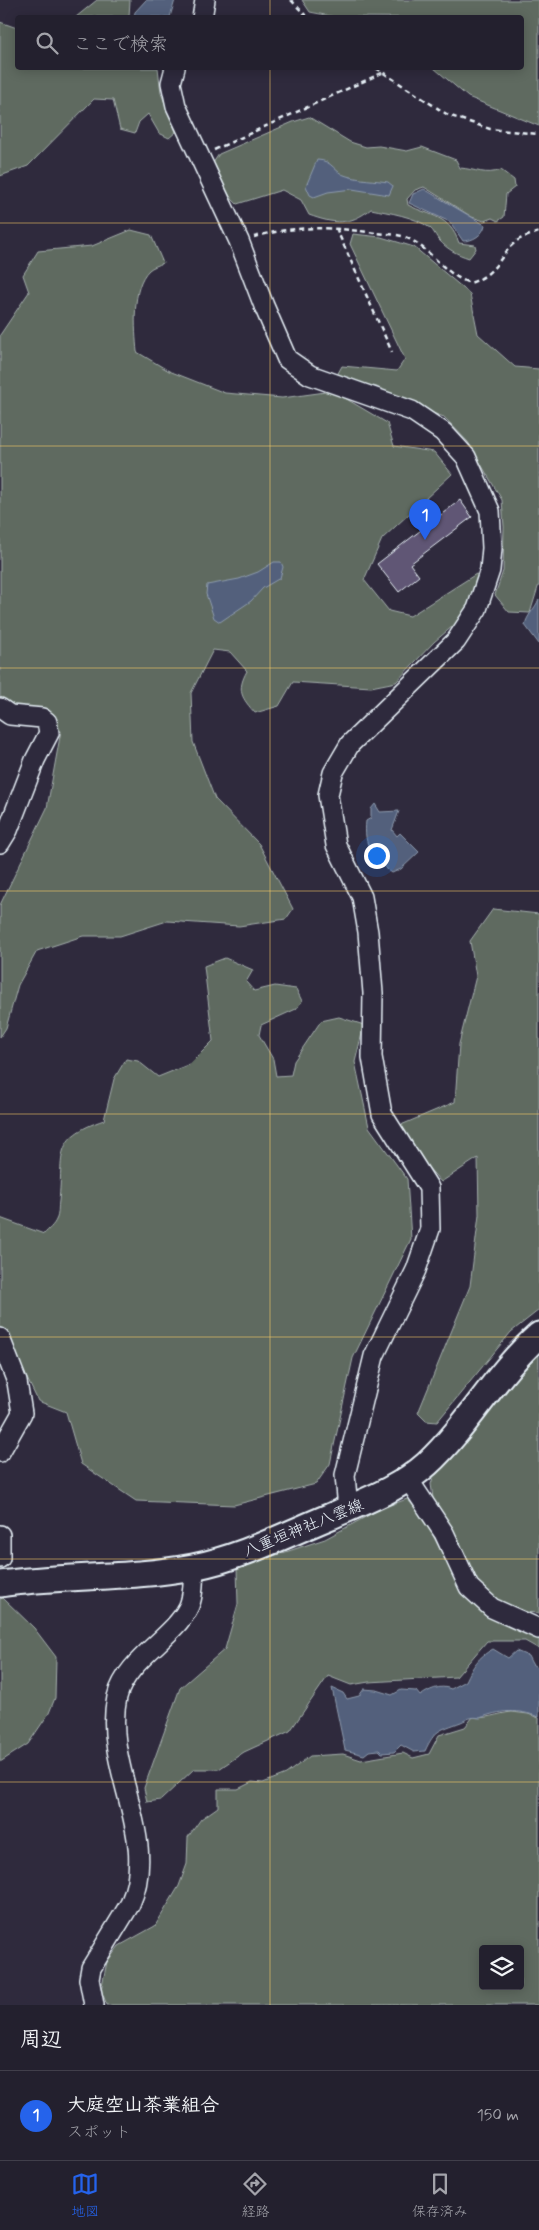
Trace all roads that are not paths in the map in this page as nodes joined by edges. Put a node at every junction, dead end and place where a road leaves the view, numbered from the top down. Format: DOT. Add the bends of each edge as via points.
graph roads {
  1 [pos="205,0"];
  2 [pos="202,15"];
  3 [pos="174,70"];
  4 [pos="0,708"];
  5 [pos="0,843"];
  6 [pos="539,1335"];
  7 [pos="0,1338"];
  8 [pos="0,1452"];
  9 [pos="408,1479"];
  10 [pos="348,1509"];
  11 [pos="0,1535"];
  12 [pos="0,1558"];
  13 [pos="194,1567"];
  14 [pos="0,1584"];
  15 [pos="539,1629"];
  16 [pos="94,2005"];
  1 -- 2 [label="street"];
  3 -- 10 [label="street" via="171,83 176,106 239,241 287,359 310,375 412,411 443,432 466,457 490,511 490,570 477,609 456,641 350,744 333,773 328,795 336,845 362,897 368,932 373,993 372,1057 382,1114 429,1188 430,1221 416,1270 374,1356 345,1475"];
  4 -- 5 [label="street" via="10,715 42,718 47,722 49,733"];
  6 -- 9 [label="main road, 八重垣神社八雲線" via="504,1369 427,1464"];
  7 -- 8 [label="street" via="17,1382 22,1414"];
  9 -- 10 [label="main road, 八重垣神社八雲線" via="380,1496"];
  9 -- 15 [label="street" via="444,1533 469,1587 492,1608"];
  10 -- 13 [label="main road, 八重垣神社八雲線"];
  11 -- 12 [label="street"];
  13 -- 14 [label="main road, 八重垣神社八雲線"];
  13 -- 16 [label="street" via="188,1608 133,1668 118,1696 114,1729 136,1830 140,1868 130,1904 91,1968 89,1979"];
}
